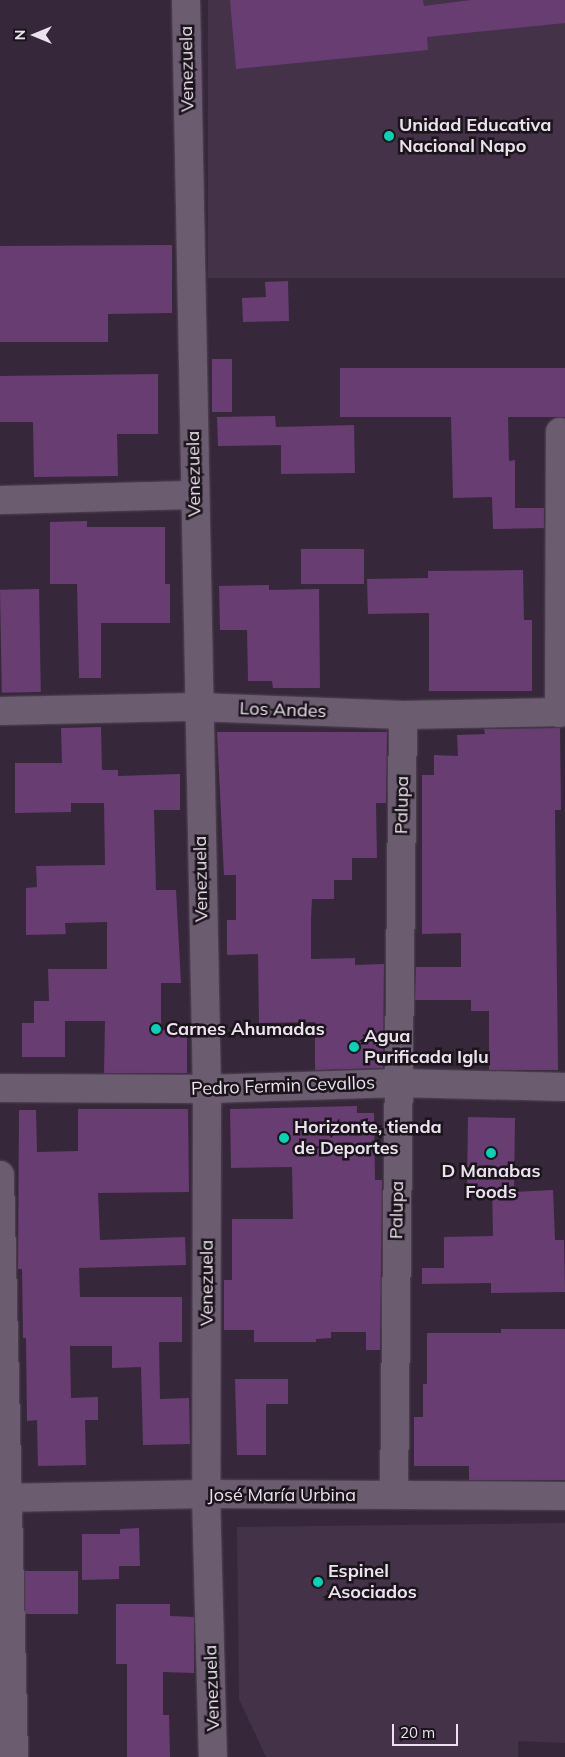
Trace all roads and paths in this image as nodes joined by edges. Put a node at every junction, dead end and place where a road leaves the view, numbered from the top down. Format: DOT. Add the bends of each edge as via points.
graph roads {
  1 [pos="186,0"];
  2 [pos="560,432"];
  3 [pos="194,495"];
  4 [pos="0,500"];
  5 [pos="197,707"];
  6 [pos="0,711"];
  7 [pos="562,713"];
  8 [pos="403,715"];
  9 [pos="399,1083"];
  10 [pos="565,1087"];
  11 [pos="0,1088"];
  12 [pos="207,1089"];
  13 [pos="0,1175"];
  14 [pos="206,1494"];
  15 [pos="394,1495"];
  16 [pos="565,1496"];
  17 [pos="5,1498"];
  18 [pos="14,1757"];
  19 [pos="214,1757"];
  1 -- 3 [label="street, Venezuela"];
  2 -- 7 [label="street"];
  3 -- 4 [label="street"];
  3 -- 5 [label="street, Venezuela"];
  5 -- 6 [label="street, Los Andes"];
  5 -- 8 [label="street, Los Andes"];
  5 -- 12 [label="street, Venezuela"];
  7 -- 8 [label="street, Los Andes"];
  8 -- 9 [label="street, Palupa"];
  9 -- 10 [label="street, Pedro Fermin Cevallos"];
  9 -- 12 [label="street, Pedro Fermin Cevallos"];
  9 -- 15 [label="street, Palupa"];
  11 -- 12 [label="street, Pedro Fermin Cevallos"];
  12 -- 14 [label="street, Venezuela"];
  13 -- 17 [label="street"];
  14 -- 15 [label="street, José María Urbina"];
  14 -- 17 [label="street, José María Urbina"];
  14 -- 19 [label="street, Venezuela"];
  15 -- 16 [label="street, José María Urbina"];
  17 -- 18 [label="street"];
}
